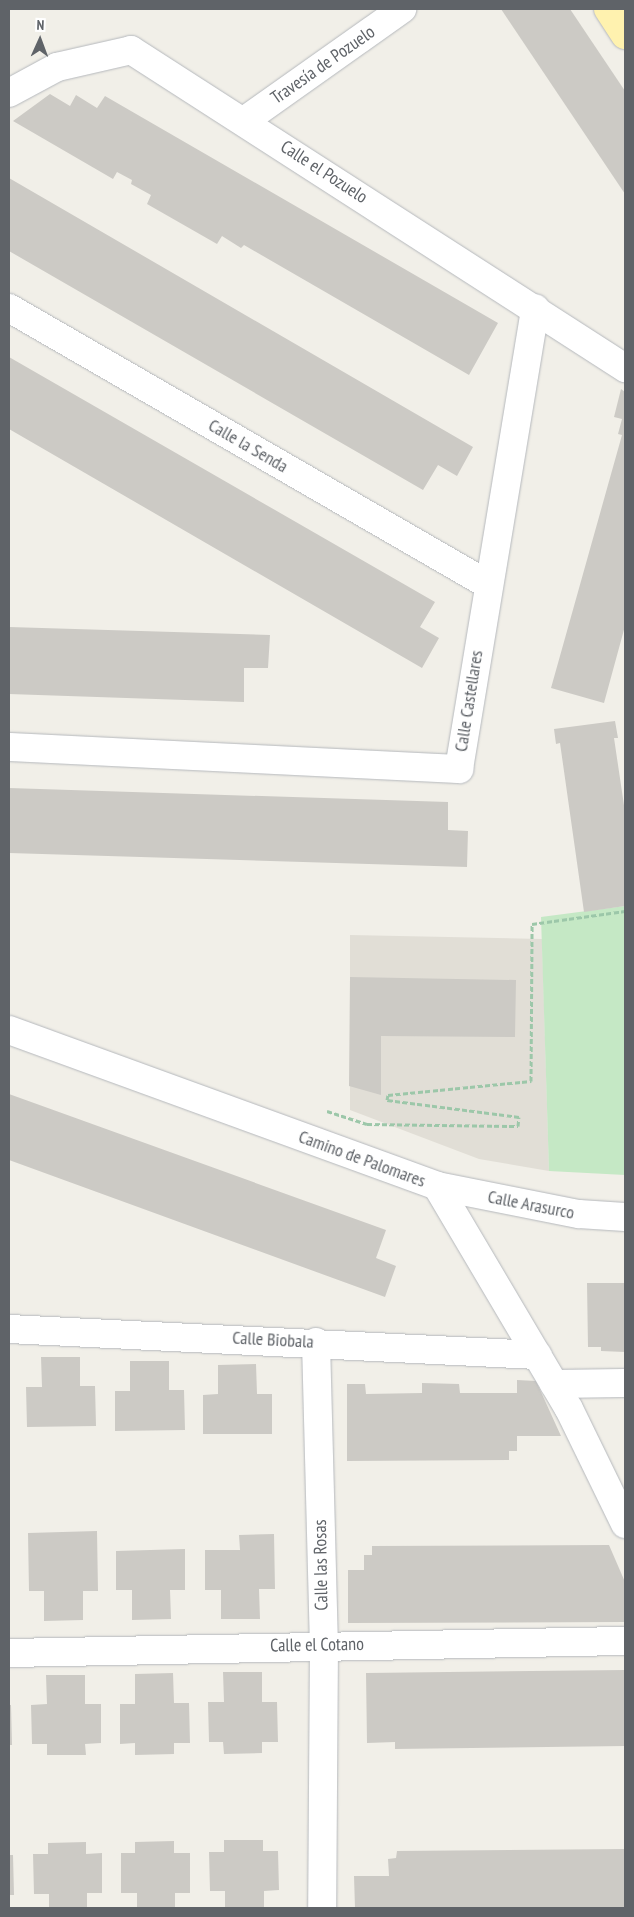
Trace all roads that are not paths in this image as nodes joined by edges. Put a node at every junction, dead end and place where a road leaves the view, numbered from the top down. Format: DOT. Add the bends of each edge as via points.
graph roads {
  1 [pos="402,9"];
  2 [pos="608,9"];
  3 [pos="625,35"];
  4 [pos="9,93"];
  5 [pos="244,121"];
  6 [pos="9,308"];
  7 [pos="535,308"];
  8 [pos="625,368"];
  9 [pos="487,584"];
  10 [pos="9,747"];
  11 [pos="9,1030"];
  12 [pos="437,1186"];
  13 [pos="625,1217"];
  14 [pos="9,1329"];
  15 [pos="316,1342"];
  16 [pos="537,1355"];
  17 [pos="625,1383"];
  18 [pos="554,1384"];
  19 [pos="625,1524"];
  20 [pos="625,1641"];
  21 [pos="324,1645"];
  22 [pos="9,1653"];
  23 [pos="322,1908"];
  1 -- 5 [label="street, Travesía de Pozuelo"];
  2 -- 3 [label="main road"];
  4 -- 5 [label="street, Calle el Pozuelo" via="57,67 131,50"];
  5 -- 7 [label="street, Calle el Pozuelo"];
  6 -- 9 [label="street, Calle la Senda"];
  7 -- 8 [label="street, Calle el Pozuelo"];
  7 -- 9 [label="street, Calle Castellares"];
  9 -- 10 [label="street, Calle Castellares" via="459,769"];
  11 -- 12 [label="street, Camino de Palomares"];
  12 -- 13 [label="street, Calle Arasurco" via="579,1214"];
  12 -- 16 [label="street, Camino de Palomares"];
  14 -- 15 [label="street, Calle Biobala"];
  15 -- 16 [label="street, Calle Biobala"];
  15 -- 21 [label="street, Calle las Rosas"];
  16 -- 18 [label="street, Camino de Palomares"];
  17 -- 18 [label="street"];
  18 -- 19 [label="street, Camino de Palomares"];
  20 -- 21 [label="street, Calle el Cotano"];
  21 -- 22 [label="street, Calle el Cotano"];
  21 -- 23 [label="street, Calle las Rosas"];
}
